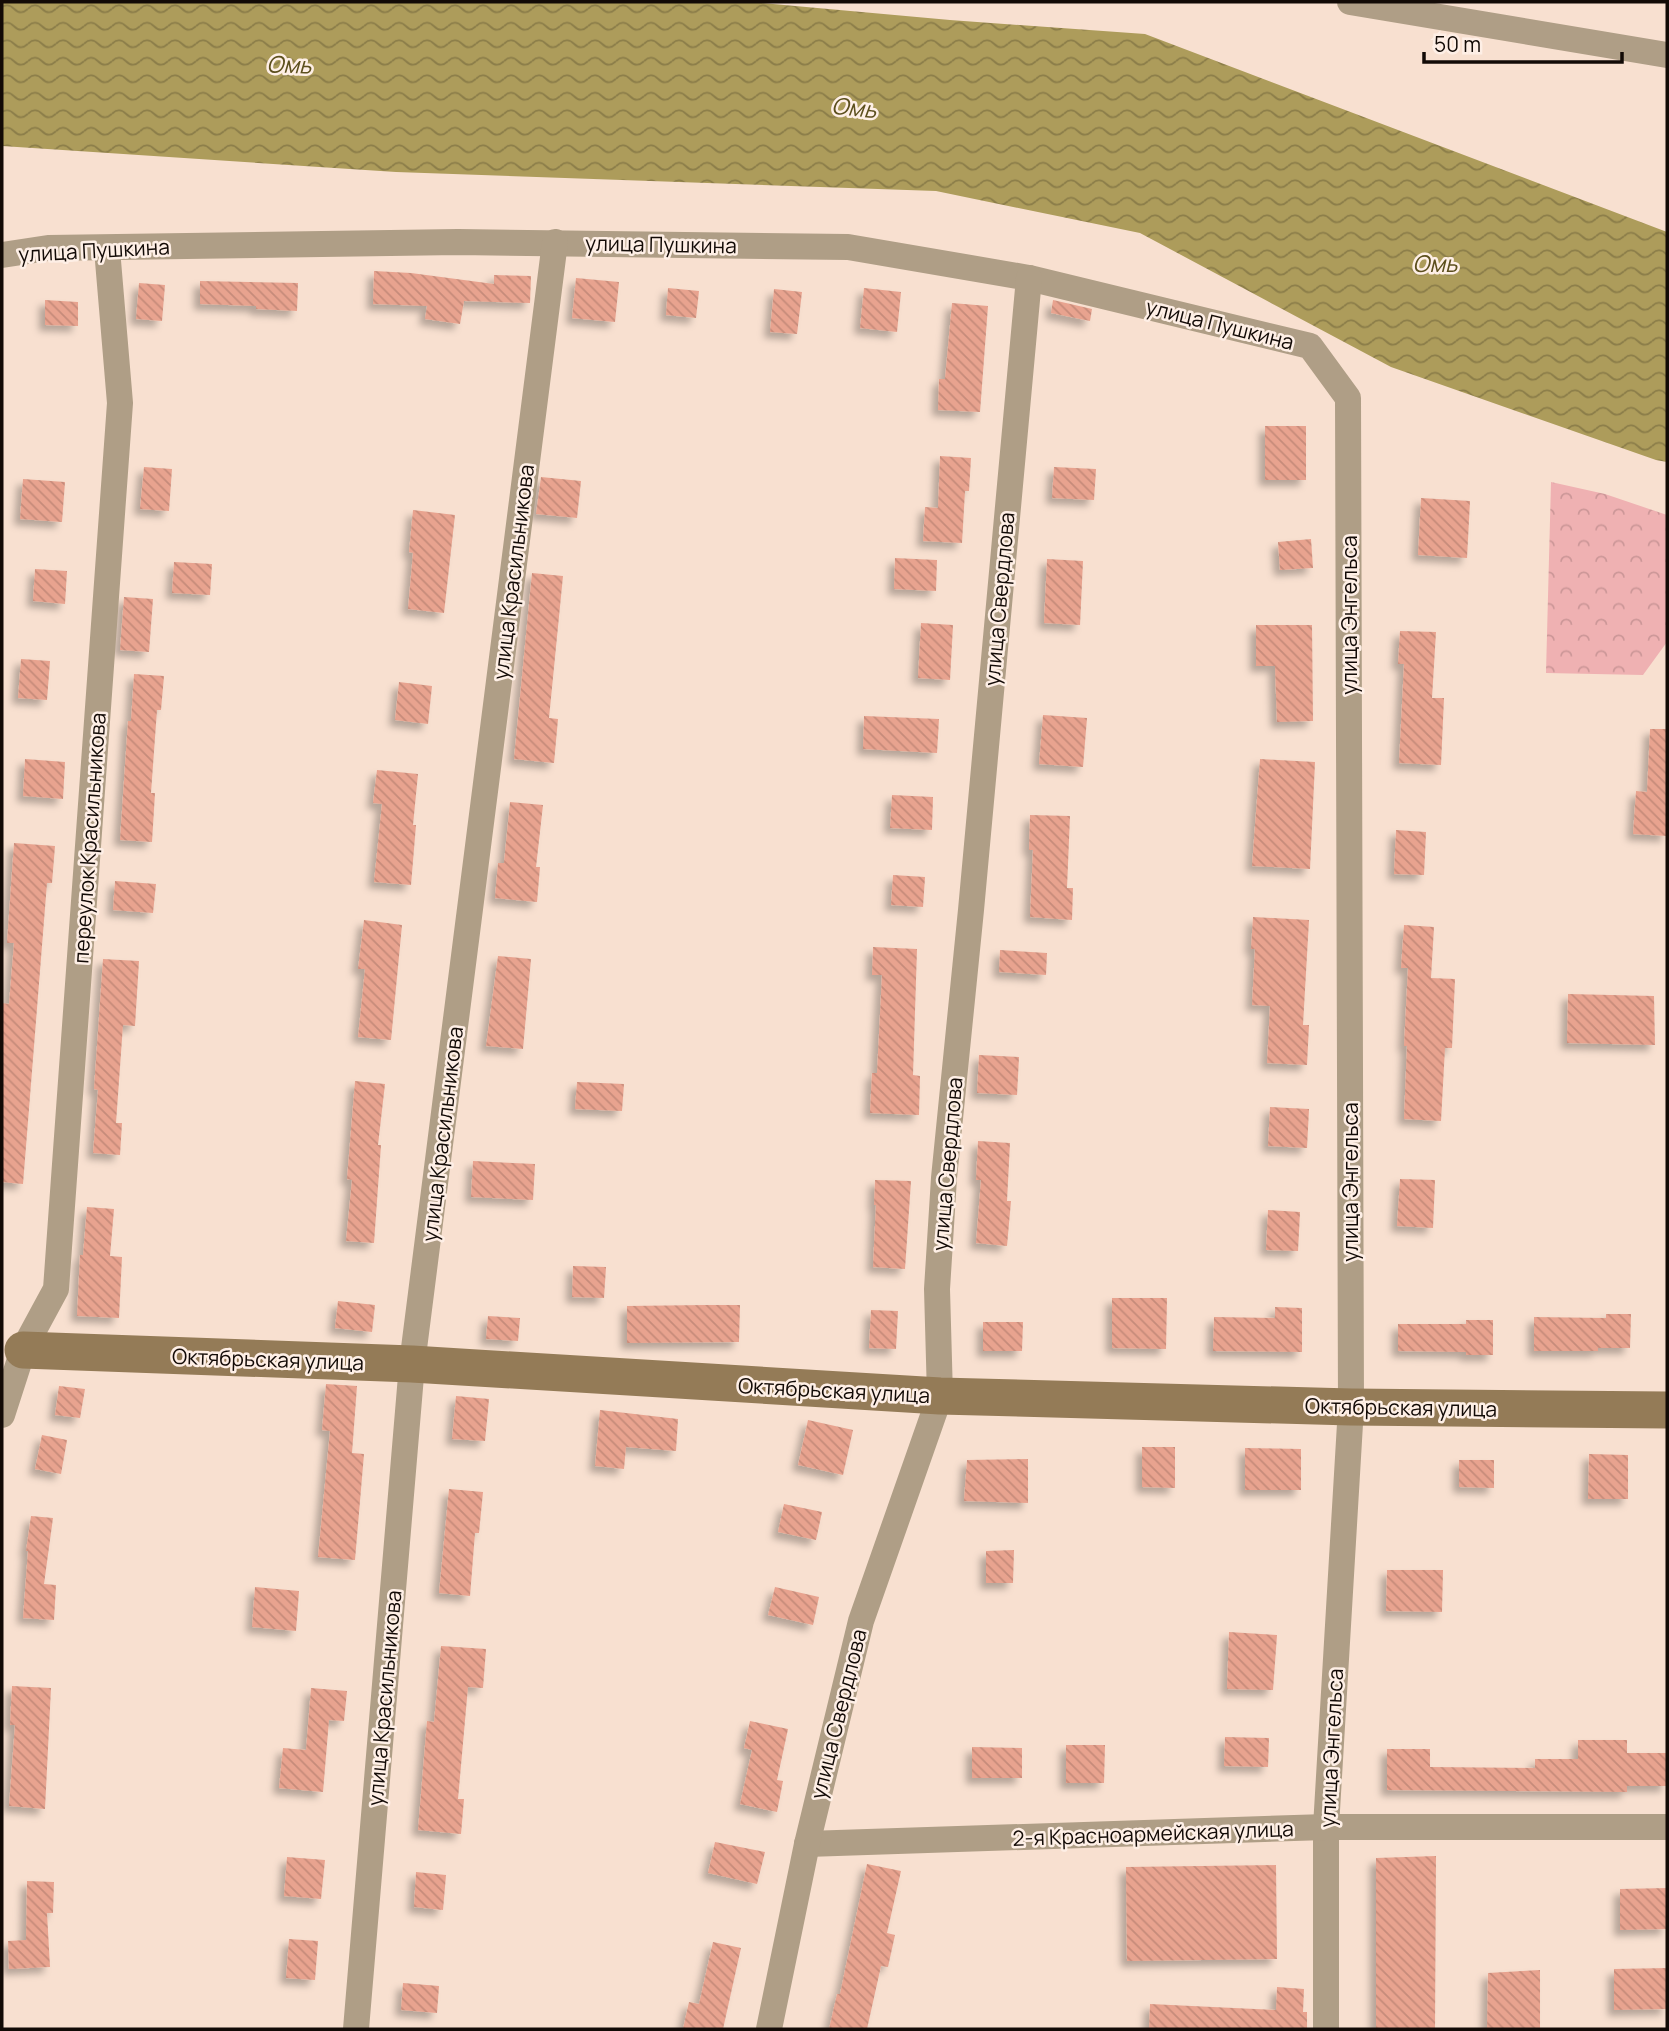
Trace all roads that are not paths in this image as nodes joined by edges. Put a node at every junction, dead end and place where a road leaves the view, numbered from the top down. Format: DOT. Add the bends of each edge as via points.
graph roads {
  1 [pos="1350,2"];
  2 [pos="1667,55"];
  3 [pos="555,242"];
  4 [pos="107,249"];
  5 [pos="2,256"];
  6 [pos="1029,278"];
  7 [pos="1310,346"];
  8 [pos="12,1349"];
  9 [pos="412,1364"];
  10 [pos="940,1396"];
  11 [pos="1350,1407"];
  12 [pos="1667,1410"];
  13 [pos="2,1415"];
  14 [pos="1667,1827"];
  15 [pos="1326,1828"];
  16 [pos="807,1844"];
  17 [pos="356,2029"];
  18 [pos="769,2029"];
  19 [pos="1326,2029"];
  1 -- 2 [label="street"];
  3 -- 4 [label="street, улица Пушкина"];
  3 -- 6 [label="street, улица Пушкина" via="848,247"];
  3 -- 9 [label="street, улица Красильникова"];
  4 -- 5 [label="street, улица Пушкина" via="48,248"];
  4 -- 8 [label="street, переулок Красильникова" via="120,403 56,1289"];
  6 -- 7 [label="street, улица Пушкина"];
  6 -- 10 [label="street, улица Свердлова" via="944,1178 937,1289"];
  7 -- 11 [label="street, улица Энгельса" via="1348,398"];
  8 -- 9 [label="street, Октябрьская улица"];
  8 -- 13 [label="street, переулок Красильникова"];
  9 -- 10 [label="street, Октябрьская улица"];
  9 -- 17 [label="street, улица Красильникова"];
  10 -- 11 [label="street, Октябрьская улица"];
  10 -- 16 [label="street, улица Свердлова" via="861,1621"];
  11 -- 12 [label="street, Октябрьская улица"];
  11 -- 15 [label="street, улица Энгельса"];
  14 -- 15 [label="street, 2-я Красноармейская улица"];
  15 -- 16 [label="street, 2-я Красноармейская улица"];
  15 -- 19 [label="street, улица Энгельса"];
  16 -- 18 [label="street, улица Свердлова"];
}
